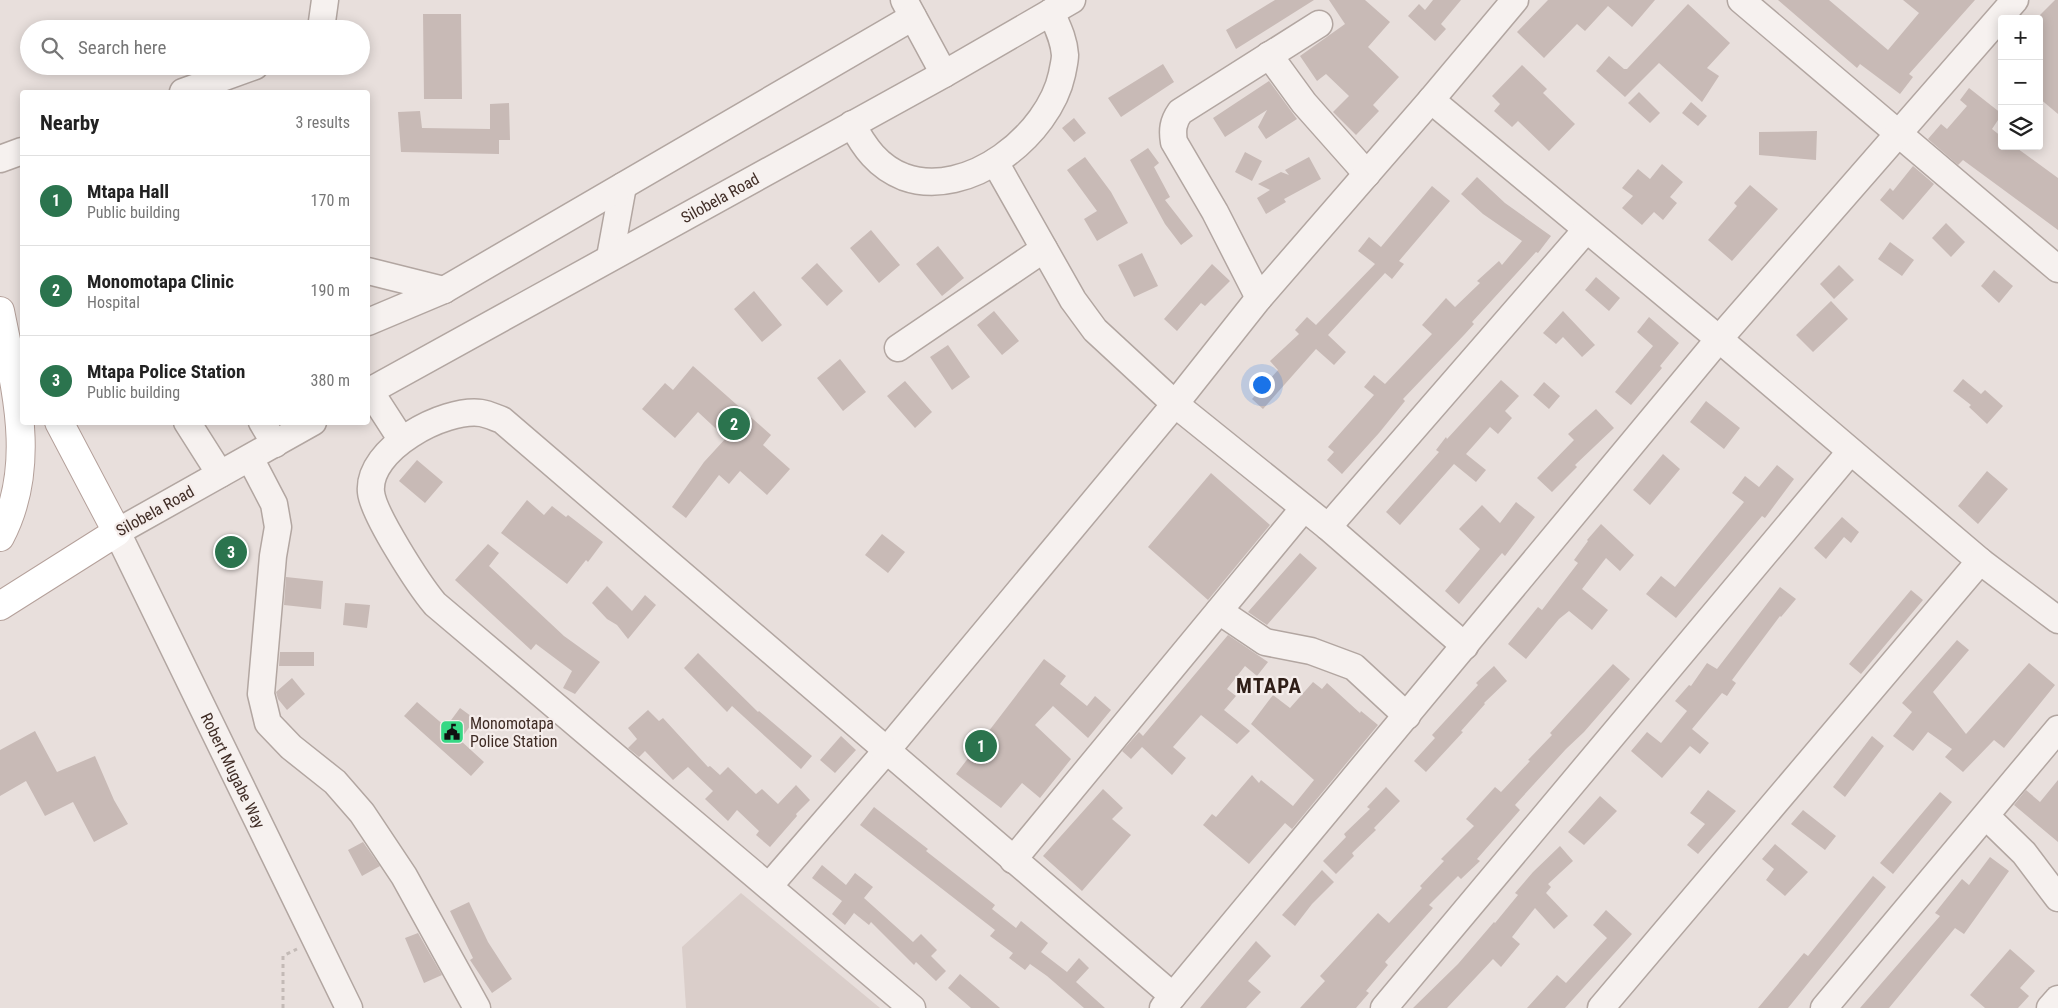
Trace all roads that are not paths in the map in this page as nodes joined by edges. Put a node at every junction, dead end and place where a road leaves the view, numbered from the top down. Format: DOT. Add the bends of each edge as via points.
graph roads {
  1 [pos="325,0"];
  2 [pos="1515,0"];
  3 [pos="1741,0"];
  4 [pos="2015,0"];
  5 [pos="1061,6"];
  6 [pos="908,9"];
  7 [pos="322,20"];
  8 [pos="1319,24"];
  9 [pos="1270,55"];
  10 [pos="944,74"];
  11 [pos="230,75"];
  12 [pos="189,90"];
  13 [pos="1431,100"];
  14 [pos="852,124"];
  15 [pos="1900,134"];
  16 [pos="20,152"];
  17 [pos="0,159"];
  18 [pos="995,162"];
  19 [pos="1367,174"];
  20 [pos="623,186"];
  21 [pos="1586,230"];
  22 [pos="1044,249"];
  23 [pos="610,257"];
  24 [pos="2058,270"];
  25 [pos="370,272"];
  26 [pos="444,290"];
  27 [pos="1259,298"];
  28 [pos="0,310"];
  29 [pos="370,321"];
  30 [pos="1719,339"];
  31 [pos="20,346"];
  32 [pos="898,348"];
  33 [pos="370,391"];
  34 [pos="370,394"];
  35 [pos="1175,404"];
  36 [pos="20,421"];
  37 [pos="20,425"];
  38 [pos="62,425"];
  39 [pos="189,425"];
  40 [pos="301,425"];
  41 [pos="268,433"];
  42 [pos="401,440"];
  43 [pos="1850,452"];
  44 [pos="250,458"];
  45 [pos="220,474"];
  46 [pos="1304,508"];
  47 [pos="1328,528"];
  48 [pos="117,532"];
  49 [pos="0,537"];
  50 [pos="1980,561"];
  51 [pos="0,606"];
  52 [pos="1219,611"];
  53 [pos="2058,620"];
  54 [pos="1465,646"];
  55 [pos="1407,716"];
  56 [pos="2058,729"];
  57 [pos="887,750"];
  58 [pos="1987,816"];
  59 [pos="1014,860"];
  60 [pos="770,885"];
  61 [pos="2058,898"];
  62 [pos="2058,999"];
  63 [pos="1168,1002"];
  64 [pos="907,1006"];
  65 [pos="350,1008"];
  66 [pos="477,1008"];
  67 [pos="1384,1008"];
  68 [pos="1601,1008"];
  69 [pos="1824,1008"];
  70 [pos="2050,1008"];
  1 -- 7 [label="street"];
  2 -- 13 [label="street"];
  3 -- 15 [label="street"];
  4 -- 15 [label="street"];
  5 -- 10 [label="street, Silobela Road"];
  5 -- 18 [label="street" via="1060,33 1065,56 1051,107 1033,131"];
  6 -- 10 [label="street"];
  6 -- 20 [label="street"];
  8 -- 9 [label="street"];
  9 -- 19 [label="street" via="1304,103"];
  9 -- 27 [label="street" via="1180,112 1174,120 1172,132 1174,142 1215,212"];
  10 -- 14 [label="street, Silobela Road"];
  11 -- 12 [label="street"];
  13 -- 19 [label="street"];
  13 -- 21 [label="street"];
  14 -- 18 [label="street" via="865,148 883,166 920,181 942,181 969,174"];
  14 -- 23 [label="street, Silobela Road"];
  15 -- 24 [label="street"];
  15 -- 30 [label="street"];
  16 -- 17 [label="street"];
  18 -- 22 [label="street"];
  19 -- 27 [label="street"];
  20 -- 23 [label="street"];
  20 -- 26 [label="street"];
  21 -- 30 [label="street"];
  21 -- 47 [label="street"];
  22 -- 32 [label="street"];
  22 -- 35 [label="street" via="1073,300 1095,330"];
  23 -- 33 [label="street, Silobela Road"];
  25 -- 26 [label="street"];
  26 -- 29 [label="street"];
  27 -- 35 [label="street"];
  28 -- 31 [label="main road"];
  28 -- 36 [label="main road"];
  30 -- 43 [label="street"];
  30 -- 54 [label="street"];
  34 -- 42 [label="street"];
  35 -- 46 [label="street"];
  35 -- 57 [label="street"];
  37 -- 49 [label="main road" via="22,442 16,496"];
  38 -- 48 [label="main road"];
  39 -- 45 [label="street"];
  40 -- 41 [label="street, Silobela Road"];
  41 -- 44 [label="street, Silobela Road"];
  42 -- 57 [label="street" via="456,415 481,413 502,420"];
  42 -- 60 [label="street" via="385,455 372,475 371,493 418,584 435,604"];
  43 -- 50 [label="street"];
  43 -- 67 [label="street"];
  44 -- 45 [label="street, Silobela Road"];
  44 -- 66 [label="street" via="274,504 278,527 261,694 268,723 291,747 335,782 362,814 404,876"];
  45 -- 48 [label="street, Silobela Road"];
  46 -- 47 [label="street"];
  46 -- 52 [label="street"];
  47 -- 54 [label="street"];
  48 -- 51 [label="main road, Silobela Road"];
  48 -- 65 [label="street, Robert Mugabe Way"];
  50 -- 53 [label="street"];
  50 -- 68 [label="street"];
  52 -- 55 [label="street" via="1265,642 1312,651 1354,668"];
  52 -- 59 [label="street"];
  54 -- 55 [label="street"];
  55 -- 63 [label="street"];
  56 -- 58 [label="street"];
  57 -- 59 [label="street"];
  57 -- 60 [label="street"];
  58 -- 61 [label="street" via="2042,873"];
  58 -- 69 [label="street"];
  59 -- 63 [label="street"];
  60 -- 64 [label="street"];
  62 -- 70 [label="street"];
}
